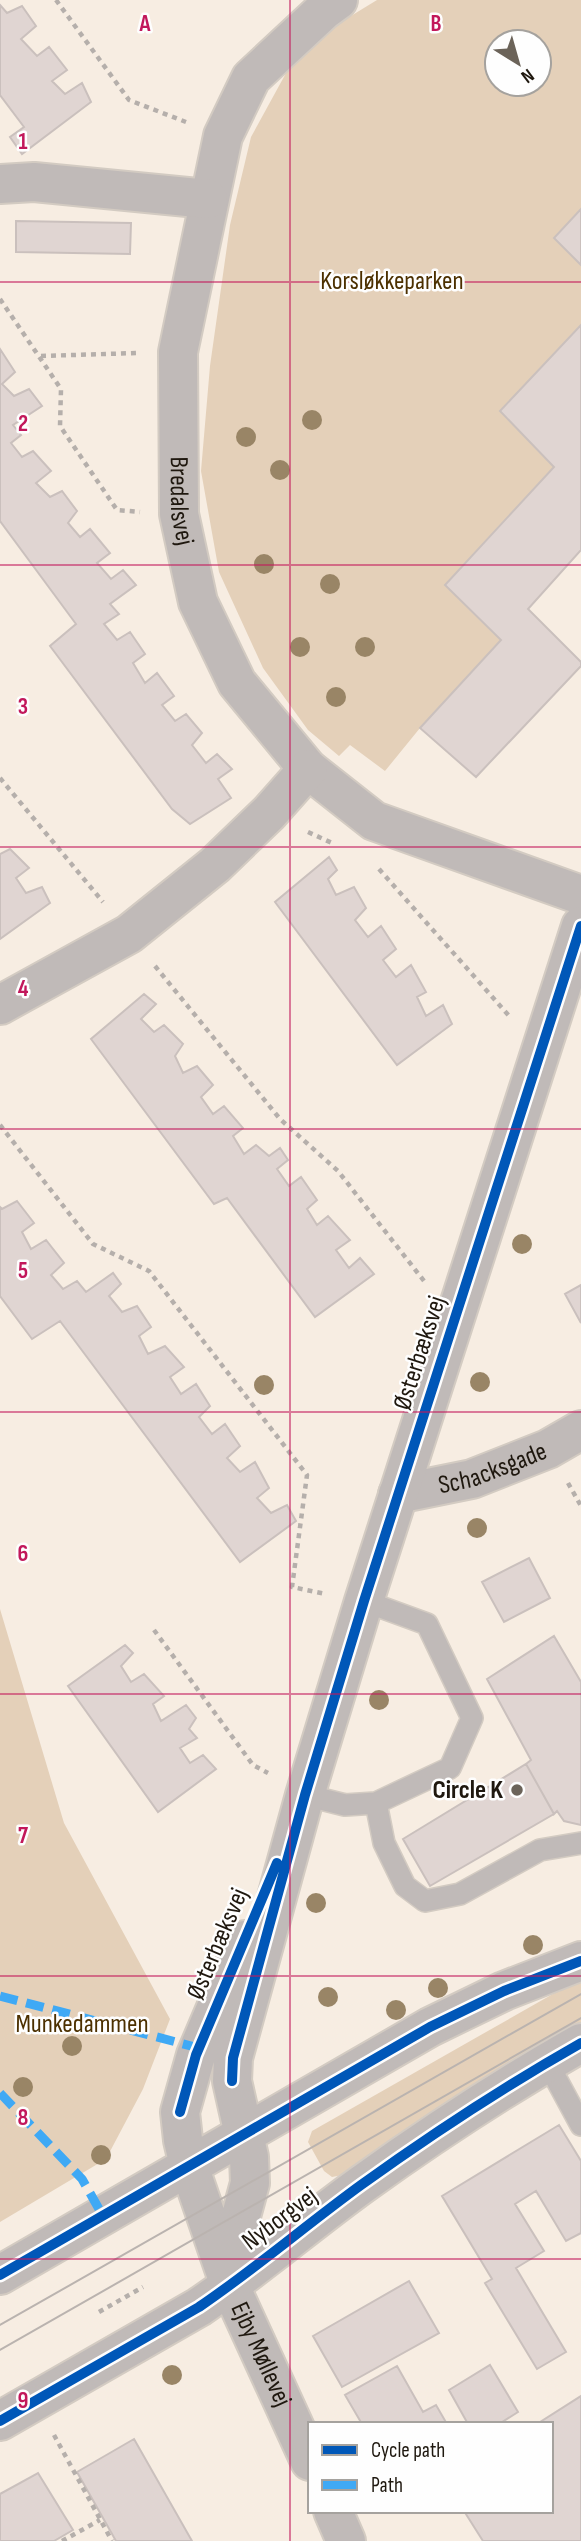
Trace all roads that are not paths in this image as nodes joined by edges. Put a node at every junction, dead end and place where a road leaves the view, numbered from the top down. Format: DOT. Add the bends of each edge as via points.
graph roads {
  1 [pos="338,0"];
  2 [pos="0,184"];
  3 [pos="208,199"];
  4 [pos="308,769"];
  5 [pos="581,895"];
  6 [pos="581,926"];
  7 [pos="0,1005"];
  8 [pos="581,1430"];
  9 [pos="398,1494"];
  10 [pos="364,1601"];
  11 [pos="305,1795"];
  12 [pos="376,1803"];
  13 [pos="581,1843"];
  14 [pos="581,1961"];
  15 [pos="581,2043"];
  16 [pos="547,2062"];
  17 [pos="581,2125"];
  18 [pos="244,2134"];
  19 [pos="189,2165"];
  20 [pos="0,2275"];
  21 [pos="230,2286"];
  22 [pos="0,2421"];
  23 [pos="308,2457"];
  24 [pos="334,2513"];
  25 [pos="346,2541"];
  1 -- 3 [label="street, Bredalsvej" via="251,78 223,136"];
  2 -- 3 [label="street" via="34,182"];
  3 -- 4 [label="street, Bredalsvej" via="178,352 179,514 198,602 237,682"];
  4 -- 5 [label="street, Bredalsvej" via="374,821"];
  4 -- 7 [label="street" via="215,865 129,934"];
  6 -- 9 [label="street, Østerbæksvej"];
  8 -- 9 [label="street, Schacksgade" via="548,1449 472,1479"];
  9 -- 10 [label="street, Østerbæksvej"];
  10 -- 11 [label="street, Østerbæksvej"];
  10 -- 12 [label="lane" via="427,1624 472,1718 450,1768"];
  11 -- 12 [label="lane" via="345,1805"];
  11 -- 18 [label="street, Østerbæksvej" via="233,2058 232,2081"];
  11 -- 19 [label="street, Østerbæksvej" via="196,2055 180,2112"];
  12 -- 13 [label="lane" via="384,1843 405,1886 425,1901 460,1894 540,1850"];
  14 -- 18 [label="street" via="430,2027"];
  15 -- 16 [label="street, Nyborgvej"];
  16 -- 17 [label="lane"];
  16 -- 21 [label="street, Nyborgvej" via="361,2185"];
  18 -- 19 [label="street"];
  18 -- 21 [label="street, Østerbæksvej" via="250,2183 232,2249"];
  19 -- 20 [label="street"];
  19 -- 21 [label="street, Østerbæksvej"];
  21 -- 22 [label="street, Nyborgvej"];
  21 -- 23 [label="street, Ejby Møllevej"];
  24 -- 25 [label="street"];
}
